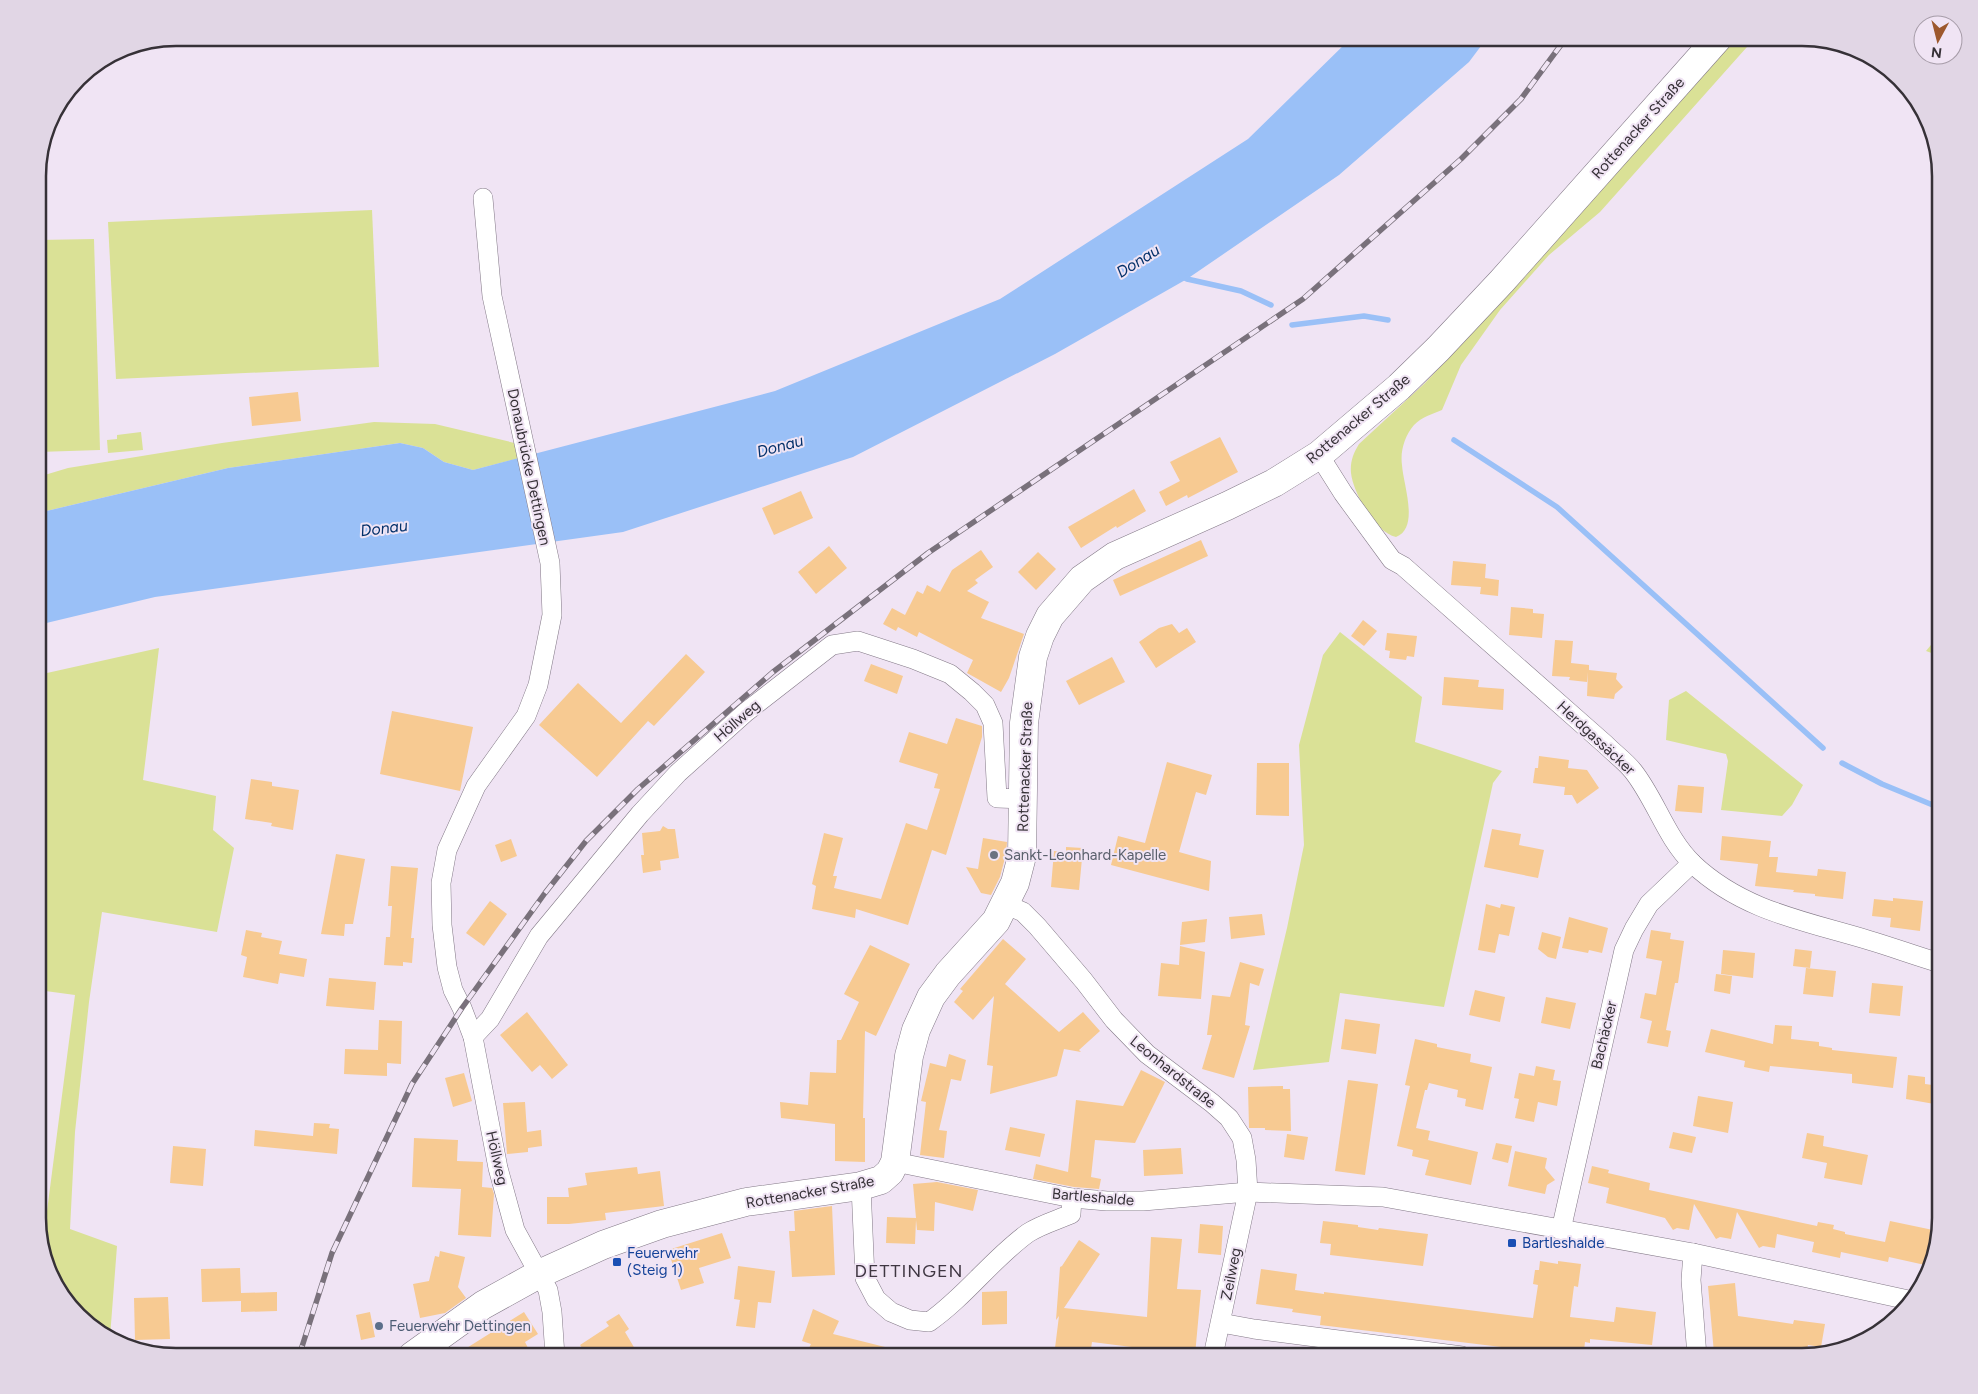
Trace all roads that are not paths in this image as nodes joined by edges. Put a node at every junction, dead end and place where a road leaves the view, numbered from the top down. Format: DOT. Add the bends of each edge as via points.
graph roads {
  1 [pos="1711,46"];
  2 [pos="483,198"];
  3 [pos="1319,455"];
  4 [pos="550,563"];
  5 [pos="1023,800"];
  6 [pos="1692,863"];
  7 [pos="1005,904"];
  8 [pos="1932,959"];
  9 [pos="472,1037"];
  10 [pos="895,1162"];
  11 [pos="861,1186"];
  12 [pos="1248,1192"];
  13 [pos="1072,1198"];
  14 [pos="1561,1230"];
  15 [pos="1693,1253"];
  16 [pos="539,1274"];
  17 [pos="1903,1299"];
  18 [pos="1222,1323"];
  19 [pos="423,1348"];
  20 [pos="554,1348"];
  21 [pos="1215,1348"];
  22 [pos="1398,1348"];
  23 [pos="1696,1348"];
  1 -- 3 [label="main road, Rottenacker Straße" via="1438,350"];
  2 -- 4 [label="street, Donaubrücke Dettingen" via="492,296"];
  3 -- 5 [label="main road, Rottenacker Straße" via="1274,483 1115,556 1082,579 1050,616 1033,657 1024,723"];
  3 -- 6 [label="street, Herdgassäcker" via="1392,560 1403,566 1634,772 1665,828"];
  4 -- 9 [label="street, Höllweg" via="552,615 538,684 526,716 476,786 447,850 441,883 447,967"];
  5 -- 7 [label="main road, Rottenacker Straße" via="1022,856 1016,883"];
  5 -- 9 [label="street, Höllweg" via="997,798 993,723 985,705 950,674 858,641 832,645 746,712 678,773 640,814 539,936 490,1019"];
  6 -- 8 [label="street, Herdgassäcker" via="1725,888 1756,905 1786,917"];
  6 -- 14 [label="street, Bachäcker" via="1650,904 1624,950"];
  7 -- 10 [label="main road, Rottenacker Straße" via="996,921 931,998 916,1030 909,1056"];
  7 -- 12 [label="street, Leonhardstraße" via="1023,912 1037,926 1114,1020 1147,1054 1229,1118 1242,1138"];
  9 -- 16 [label="street, Höllweg" via="498,1168 515,1230"];
  10 -- 11 [label="main road, Rottenacker Straße" via="881,1180"];
  10 -- 13 [label="street, Bartleshalde"];
  11 -- 13 [label="street" via="865,1278 876,1299 891,1312 910,1320 929,1322 1030,1232 1071,1214"];
  11 -- 16 [label="main road, Rottenacker Straße" via="746,1202 662,1224 603,1245"];
  12 -- 13 [label="street, Bartleshalde" via="1143,1201"];
  12 -- 14 [label="street, Bartleshalde" via="1383,1197"];
  12 -- 18 [label="street, Zeilweg"];
  14 -- 15 [label="street, Bartleshalde"];
  15 -- 17 [label="street, Bartleshalde"];
  15 -- 23 [label="street" via="1690,1280"];
  16 -- 19 [label="main road, Rottenacker Straße" via="483,1306"];
  16 -- 20 [label="street, Höllweg" via="548,1290"];
  18 -- 21 [label="street, Zeilweg"];
  18 -- 22 [label="street"];
}
